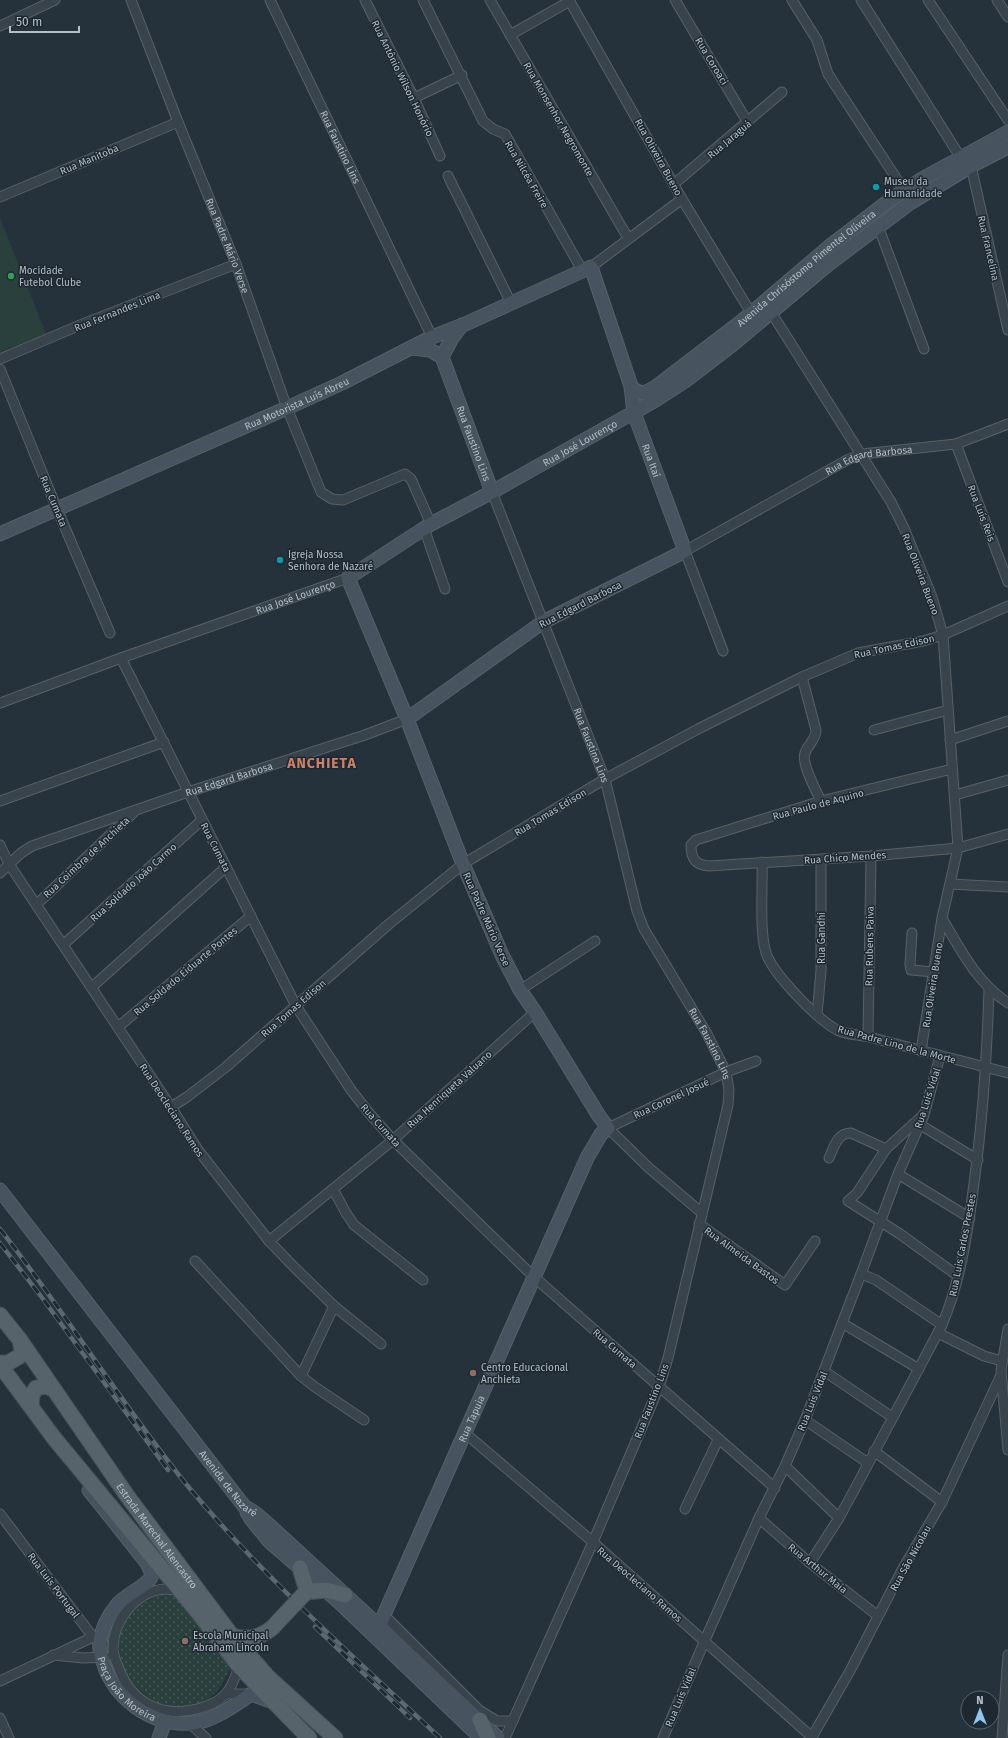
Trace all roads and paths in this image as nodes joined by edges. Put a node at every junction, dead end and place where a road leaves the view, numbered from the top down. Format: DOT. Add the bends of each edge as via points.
graph roads {
  1 [pos="55,0"];
  2 [pos="131,0"];
  3 [pos="270,0"];
  4 [pos="365,0"];
  5 [pos="423,0"];
  6 [pos="490,0"];
  7 [pos="676,0"];
  8 [pos="792,0"];
  9 [pos="861,0"];
  10 [pos="928,0"];
  11 [pos="997,0"];
  12 [pos="570,1"];
  13 [pos="1008,17"];
  14 [pos="0,26"];
  15 [pos="510,35"];
  16 [pos="462,75"];
  17 [pos="782,92"];
  18 [pos="414,98"];
  19 [pos="1008,120"];
  20 [pos="178,122"];
  21 [pos="748,123"];
  22 [pos="1008,132"];
  23 [pos="1008,147"];
  24 [pos="440,156"];
  25 [pos="961,158"];
  26 [pos="971,166"];
  27 [pos="448,176"];
  28 [pos="674,184"];
  29 [pos="904,190"];
  30 [pos="0,197"];
  31 [pos="682,199"];
  32 [pos="878,226"];
  33 [pos="628,238"];
  34 [pos="236,264"];
  35 [pos="586,269"];
  36 [pos="511,303"];
  37 [pos="771,312"];
  38 [pos="751,313"];
  39 [pos="463,325"];
  40 [pos="1008,330"];
  41 [pos="432,337"];
  42 [pos="412,348"];
  43 [pos="924,349"];
  44 [pos="442,357"];
  45 [pos="0,359"];
  46 [pos="0,369"];
  47 [pos="631,386"];
  48 [pos="287,408"];
  49 [pos="634,413"];
  50 [pos="1008,424"];
  51 [pos="956,444"];
  52 [pos="862,454"];
  53 [pos="492,492"];
  54 [pos="57,509"];
  55 [pos="427,526"];
  56 [pos="0,534"];
  57 [pos="685,551"];
  58 [pos="348,578"];
  59 [pos="1008,582"];
  60 [pos="445,589"];
  61 [pos="1008,606"];
  62 [pos="543,622"];
  63 [pos="110,633"];
  64 [pos="943,635"];
  65 [pos="723,651"];
  66 [pos="121,658"];
  67 [pos="802,677"];
  68 [pos="0,703"];
  69 [pos="948,710"];
  70 [pos="406,719"];
  71 [pos="1008,721"];
  72 [pos="874,730"];
  73 [pos="950,740"];
  74 [pos="164,742"];
  75 [pos="952,769"];
  76 [pos="605,779"];
  77 [pos="1008,780"];
  78 [pos="188,792"];
  79 [pos="955,795"];
  80 [pos="0,801"];
  81 [pos="821,801"];
  82 [pos="136,810"];
  83 [pos="202,820"];
  84 [pos="1008,834"];
  85 [pos="0,845"];
  86 [pos="958,848"];
  87 [pos="691,849"];
  88 [pos="870,856"];
  89 [pos="821,859"];
  90 [pos="762,862"];
  91 [pos="9,864"];
  92 [pos="463,864"];
  93 [pos="226,867"];
  94 [pos="0,873"];
  95 [pos="950,884"];
  96 [pos="1008,887"];
  97 [pos="36,904"];
  98 [pos="251,916"];
  99 [pos="942,918"];
  100 [pos="912,933"];
  101 [pos="595,941"];
  102 [pos="64,944"];
  103 [pos="934,972"];
  104 [pos="92,987"];
  105 [pos="990,988"];
  106 [pos="520,990"];
  107 [pos="1008,1003"];
  108 [pos="296,1006"];
  109 [pos="535,1012"];
  110 [pos="817,1016"];
  111 [pos="118,1027"];
  112 [pos="868,1036"];
  113 [pos="921,1051"];
  114 [pos="940,1056"];
  115 [pos="756,1061"];
  116 [pos="987,1067"];
  117 [pos="726,1072"];
  118 [pos="1008,1073"];
  119 [pos="171,1107"];
  120 [pos="924,1115"];
  121 [pos="919,1124"];
  122 [pos="608,1128"];
  123 [pos="393,1140"];
  124 [pos="886,1149"];
  125 [pos="829,1158"];
  126 [pos="978,1160"];
  127 [pos="898,1174"];
  128 [pos="333,1189"];
  129 [pos="0,1190"];
  130 [pos="702,1214"];
  131 [pos="970,1218"];
  132 [pos="880,1221"];
  133 [pos="699,1224"];
  134 [pos="270,1241"];
  135 [pos="815,1241"];
  136 [pos="195,1262"];
  137 [pos="862,1274"];
  138 [pos="958,1276"];
  139 [pos="534,1277"];
  140 [pos="422,1280"];
  141 [pos="334,1306"];
  142 [pos="0,1315"];
  143 [pos="842,1323"];
  144 [pos="940,1329"];
  145 [pos="1008,1329"];
  146 [pos="20,1340"];
  147 [pos="381,1344"];
  148 [pos="1002,1361"];
  149 [pos="0,1364"];
  150 [pos="919,1369"];
  151 [pos="824,1371"];
  152 [pos="1001,1375"];
  153 [pos="301,1376"];
  154 [pos="1005,1386"];
  155 [pos="659,1387"];
  156 [pos="53,1389"];
  157 [pos="31,1406"];
  158 [pos="892,1417"];
  159 [pos="364,1420"];
  160 [pos="805,1420"];
  161 [pos="465,1433"];
  162 [pos="718,1440"];
  163 [pos="1008,1450"];
  164 [pos="874,1451"];
  165 [pos="868,1463"];
  166 [pos="75,1464"];
  167 [pos="785,1466"];
  168 [pos="775,1488"];
  169 [pos="942,1502"];
  170 [pos="244,1506"];
  171 [pos="685,1508"];
  172 [pos="0,1514"];
  173 [pos="759,1518"];
  174 [pos="839,1518"];
  175 [pos="593,1542"];
  176 [pos="810,1563"];
  177 [pos="300,1568"];
  178 [pos="152,1574"];
  179 [pos="326,1590"];
  180 [pos="180,1591"];
  181 [pos="306,1592"];
  182 [pos="345,1595"];
  183 [pos="878,1616"];
  184 [pos="382,1620"];
  185 [pos="232,1636"];
  186 [pos="96,1640"];
  187 [pos="705,1640"];
  188 [pos="53,1655"];
  189 [pos="110,1655"];
  190 [pos="1008,1655"];
  191 [pos="239,1666"];
  192 [pos="0,1681"];
  193 [pos="228,1694"];
  194 [pos="251,1694"];
  195 [pos="274,1702"];
  196 [pos="166,1717"];
  197 [pos="0,1718"];
  198 [pos="480,1720"];
  199 [pos="513,1721"];
  200 [pos="189,1723"];
  201 [pos="9,1738"];
  202 [pos="159,1738"];
  203 [pos="206,1738"];
  204 [pos="309,1738"];
  205 [pos="335,1738"];
  206 [pos="481,1738"];
  207 [pos="488,1738"];
  208 [pos="498,1738"];
  209 [pos="505,1738"];
  210 [pos="663,1738"];
  211 [pos="812,1738"];
  212 [pos="1002,1738"];
  1 -- 14 [label="street"];
  2 -- 20 [label="street, Rua Padre Mário Verse"];
  3 -- 41 [label="street, Rua Faustino Lins"];
  4 -- 18 [label="street, Rua Antônio Wilson Honório"];
  5 -- 16 [label="street, Rua Nilcéa Freire"];
  6 -- 15 [label="street, Rua Monsenhor Negromonte"];
  7 -- 21 [label="street, Rua Coroaci"];
  8 -- 29 [label="street" via="817,40 828,74"];
  9 -- 25 [label="street"];
  10 -- 19 [label="street"];
  11 -- 13 [label="street"];
  12 -- 15 [label="street"];
  12 -- 28 [label="street, Rua Oliveira Bueno"];
  15 -- 33 [label="street, Rua Monsenhor Negromonte"];
  16 -- 18 [label="street"];
  16 -- 35 [label="street, Rua Nilcéa Freire" via="483,121 505,134"];
  17 -- 21 [label="street, Rua Jaraguá"];
  18 -- 24 [label="street, Rua Antônio Wilson Honório"];
  20 -- 30 [label="street, Rua Manitoba"];
  20 -- 34 [label="street, Rua Padre Mário Verse"];
  21 -- 28 [label="street, Rua Jaraguá"];
  22 -- 25 [label="main road, Avenida Chrisóstomo Pimentel Oliveira"];
  23 -- 26 [label="main road, Avenida Chrisóstomo Pimentel Oliveira"];
  25 -- 29 [label="main road, Avenida Chrisóstomo Pimentel Oliveira"];
  26 -- 32 [label="main road, Avenida Chrisóstomo Pimentel Oliveira" via="915,199"];
  26 -- 40 [label="street, Rua Francelina"];
  27 -- 36 [label="street"];
  28 -- 31 [label="street, Rua Oliveira Bueno"];
  29 -- 38 [label="main road, Avenida Chrisóstomo Pimentel Oliveira" via="830,246"];
  31 -- 33 [label="street"];
  31 -- 38 [label="street, Rua Oliveira Bueno"];
  32 -- 37 [label="main road, Avenida Chrisóstomo Pimentel Oliveira"];
  32 -- 43 [label="street"];
  33 -- 35 [label="street"];
  34 -- 45 [label="street, Rua Fernandes Lima"];
  34 -- 48 [label="street, Rua Padre Mário Verse"];
  35 -- 36 [label="main road, Rua Motorista Luís Abreu"];
  35 -- 47 [label="main road, Rua Itaí"];
  36 -- 39 [label="main road, Rua Motorista Luís Abreu"];
  37 -- 49 [label="main road, Avenida Chrisóstomo Pimentel Oliveira" via="685,381"];
  37 -- 52 [label="street, Rua Oliveira Bueno"];
  38 -- 47 [label="main road, Avenida Chrisóstomo Pimentel Oliveira" via="653,389 641,393 636,392"];
  39 -- 41 [label="main road, Rua Motorista Luís Abreu"];
  39 -- 44 [label="main road" via="452,338"];
  41 -- 42 [label="main road, Rua Motorista Luís Abreu"];
  42 -- 44 [label="main road" via="430,350"];
  42 -- 48 [label="main road, Rua Motorista Luís Abreu"];
  44 -- 53 [label="main road, Rua Faustino Lins"];
  46 -- 54 [label="street, Rua Cumata"];
  47 -- 49 [label="main road, Rua Itaí"];
  48 -- 54 [label="main road, Rua Motorista Luís Abreu"];
  48 -- 55 [label="street, Rua Padre Mário Verse" via="321,492 332,499 343,500 405,474 411,478"];
  49 -- 53 [label="main road, Rua José Lourenço"];
  49 -- 57 [label="main road, Rua Itaí"];
  50 -- 51 [label="street, Rua Edgard Barbosa"];
  51 -- 52 [label="street, Rua Edgard Barbosa"];
  51 -- 59 [label="street, Rua Luís Reis"];
  52 -- 57 [label="street, Rua Edgard Barbosa"];
  52 -- 64 [label="street, Rua Oliveira Bueno" via="904,528 932,597"];
  53 -- 55 [label="main road, Rua José Lourenço"];
  53 -- 62 [label="street, Rua Faustino Lins"];
  54 -- 56 [label="main road, Rua Motorista Luís Abreu"];
  54 -- 63 [label="street, Rua Cumata"];
  55 -- 58 [label="main road, Rua José Lourenço"];
  55 -- 60 [label="street"];
  57 -- 62 [label="main road, Rua Edgard Barbosa"];
  57 -- 65 [label="street, Rua Itaí"];
  58 -- 66 [label="street, Rua José Lourenço"];
  58 -- 70 [label="main road, Rua Padre Mário Verse"];
  61 -- 64 [label="street, Rua Tomas Edison"];
  62 -- 70 [label="main road, Rua Edgard Barbosa"];
  62 -- 76 [label="street, Rua Faustino Lins"];
  64 -- 67 [label="street, Rua Tomas Edison" via="858,653"];
  64 -- 69 [label="street, Rua Oliveira Bueno"];
  66 -- 68 [label="street, Rua José Lourenço"];
  66 -- 74 [label="street, Rua Cumata"];
  67 -- 76 [label="street, Rua Tomas Edison"];
  67 -- 81 [label="street" via="816,730 804,760"];
  69 -- 72 [label="street"];
  69 -- 73 [label="street, Rua Oliveira Bueno"];
  70 -- 78 [label="street, Rua Edgard Barbosa"];
  70 -- 92 [label="main road, Rua Padre Mário Verse"];
  71 -- 73 [label="street"];
  73 -- 75 [label="street, Rua Oliveira Bueno"];
  74 -- 78 [label="street, Rua Cumata"];
  74 -- 80 [label="street"];
  75 -- 79 [label="street, Rua Oliveira Bueno"];
  75 -- 81 [label="street, Rua Paulo de Aquino"];
  76 -- 92 [label="street, Rua Tomas Edison"];
  76 -- 117 [label="street, Rua Faustino Lins" via="637,911 644,929 706,1032"];
  77 -- 79 [label="street"];
  78 -- 82 [label="street, Rua Edgard Barbosa"];
  78 -- 83 [label="street, Rua Cumata"];
  79 -- 86 [label="street, Rua Oliveira Bueno"];
  81 -- 87 [label="street, Rua Paulo de Aquino" via="696,840 692,842"];
  82 -- 91 [label="street, Rua Edgard Barbosa" via="32,846"];
  82 -- 97 [label="street, Rua Coimbra de Anchieta"];
  83 -- 93 [label="street, Rua Cumata"];
  83 -- 102 [label="street, Rua Soldado João Carmo"];
  84 -- 86 [label="street, Rua Chico Mendes"];
  85 -- 91 [label="street, Rua Deocleciano Ramos"];
  86 -- 88 [label="street, Rua Chico Mendes"];
  86 -- 95 [label="street, Rua Oliveira Bueno"];
  87 -- 90 [label="street, Rua Chico Mendes" via="696,864 702,866"];
  88 -- 89 [label="street, Rua Chico Mendes"];
  88 -- 112 [label="street, Rua Rubens Paiva"];
  89 -- 90 [label="street, Rua Chico Mendes"];
  89 -- 110 [label="street, Rua Gandhi" via="821,971"];
  90 -- 110 [label="street, Rua Padre Lino de la Morte" via="763,936 766,952 771,964 782,978"];
  91 -- 94 [label="street, Rua Edgard Barbosa"];
  91 -- 97 [label="street, Rua Deocleciano Ramos"];
  92 -- 106 [label="main road, Rua Padre Mário Verse"];
  92 -- 108 [label="street, Rua Tomas Edison" via="389,924"];
  93 -- 98 [label="street, Rua Cumata"];
  93 -- 104 [label="street"];
  95 -- 96 [label="street"];
  95 -- 99 [label="street, Rua Oliveira Bueno"];
  97 -- 102 [label="street, Rua Deocleciano Ramos"];
  98 -- 108 [label="street, Rua Cumata"];
  98 -- 111 [label="street, Rua Soldado Eiduarte Pontes"];
  99 -- 103 [label="street, Rua Oliveira Bueno"];
  99 -- 105 [label="street, Rua Oliveira Bueno" via="974,972"];
  100 -- 103 [label="street" via="911,970"];
  101 -- 106 [label="street"];
  102 -- 104 [label="street, Rua Deocleciano Ramos"];
  103 -- 113 [label="street, Rua Oliveira Bueno"];
  104 -- 111 [label="street, Rua Deocleciano Ramos"];
  105 -- 107 [label="street, Rua Oliveira Bueno"];
  105 -- 116 [label="street, Rua Luis Carlos Prestes"];
  106 -- 109 [label="main road, Rua Padre Mário Verse"];
  108 -- 119 [label="street, Rua Tomas Edison" via="226,1067"];
  108 -- 123 [label="street, Rua Cumata" via="351,1090"];
  109 -- 122 [label="main road, Rua Padre Mário Verse"];
  109 -- 123 [label="street, Rua Henriqueta Valuano"];
  110 -- 112 [label="street, Rua Padre Lino de la Morte" via="838,1031"];
  111 -- 119 [label="street, Rua Deocleciano Ramos"];
  112 -- 113 [label="street, Rua Padre Lino de la Morte"];
  113 -- 114 [label="street, Rua Padre Lino de la Morte"];
  114 -- 116 [label="street, Rua Padre Lino de la Morte"];
  114 -- 120 [label="street, Rua Luís Vidal"];
  115 -- 117 [label="street, Rua Coronel Josué"];
  116 -- 118 [label="street, Rua Padre Lino de la Morte"];
  116 -- 126 [label="street, Rua Luis Carlos Prestes"];
  117 -- 122 [label="street, Rua Coronel Josué"];
  117 -- 130 [label="street, Rua Faustino Lins" via="728,1105"];
  119 -- 134 [label="street, Rua Deocleciano Ramos" via="198,1150"];
  120 -- 121 [label="street, Rua Luís Vidal"];
  120 -- 124 [label="street"];
  121 -- 126 [label="street"];
  121 -- 127 [label="street, Rua Luís Vidal"];
  122 -- 130 [label="street, Rua Padre Mário Verse"];
  122 -- 139 [label="main road, Rua Tapuia" via="601,1134 587,1158"];
  123 -- 128 [label="street, Rua Henriqueta Valuano"];
  123 -- 139 [label="street, Rua Cumata"];
  124 -- 125 [label="street" via="851,1133 845,1133 841,1135"];
  124 -- 132 [label="street" via="857,1193 848,1200"];
  126 -- 131 [label="street, Rua Luis Carlos Prestes"];
  127 -- 131 [label="street"];
  127 -- 132 [label="street, Rua Luís Vidal"];
  128 -- 134 [label="street, Rua Henriqueta Valuano"];
  128 -- 140 [label="street" via="354,1225"];
  129 -- 170 [label="main road, Avenida de Nazaré"];
  130 -- 133 [label="street, Rua Faustino Lins"];
  131 -- 138 [label="street, Rua Luis Carlos Prestes"];
  132 -- 137 [label="street, Rua Luís Vidal"];
  132 -- 138 [label="street"];
  133 -- 135 [label="street, Rua Almeida Bastos" via="785,1285"];
  133 -- 155 [label="street, Rua Faustino Lins"];
  134 -- 141 [label="street, Rua Deocleciano Ramos"];
  136 -- 153 [label="street"];
  137 -- 143 [label="street, Rua Luís Vidal"];
  137 -- 144 [label="street" via="876,1280"];
  138 -- 144 [label="street, Rua Luis Carlos Prestes"];
  139 -- 155 [label="street, Rua Cumata"];
  139 -- 161 [label="main road, Rua Tapuia"];
  141 -- 147 [label="street, Rua Deocleciano Ramos"];
  141 -- 153 [label="street"];
  142 -- 146 [label="main road, Estrada Marechal Alencastro"];
  143 -- 150 [label="street"];
  143 -- 151 [label="street, Rua Luís Vidal"];
  144 -- 148 [label="street" via="984,1356"];
  144 -- 150 [label="street, Rua Luis Carlos Prestes"];
  145 -- 148 [label="street"];
  146 -- 149 [label="main road" via="20,1356 8,1363"];
  146 -- 156 [label="main road, Estrada Marechal Alencastro"];
  148 -- 152 [label="street"];
  149 -- 157 [label="main road, Estrada Marechal Alencastro"];
  150 -- 158 [label="street, Rua Luis Carlos Prestes"];
  151 -- 158 [label="street"];
  151 -- 160 [label="street, Rua Luís Vidal"];
  152 -- 154 [label="street"];
  152 -- 169 [label="street, Rua São Nicolau"];
  153 -- 159 [label="street"];
  154 -- 163 [label="street"];
  155 -- 162 [label="street, Rua Cumata"];
  155 -- 175 [label="street, Rua Faustino Lins"];
  156 -- 157 [label="main road" via="46,1386 36,1388"];
  156 -- 185 [label="main road, Estrada Marechal Alencastro" via="128,1497"];
  157 -- 166 [label="main road, Estrada Marechal Alencastro"];
  158 -- 164 [label="street, Rua Luis Carlos Prestes"];
  160 -- 165 [label="street"];
  160 -- 167 [label="street, Rua Luís Vidal"];
  161 -- 175 [label="street, Rua Deocleciano Ramos"];
  161 -- 184 [label="main road, Rua Tapuia"];
  162 -- 168 [label="street, Rua Cumata"];
  162 -- 171 [label="street"];
  164 -- 165 [label="street, Rua Luis Carlos Prestes"];
  164 -- 169 [label="street"];
  165 -- 174 [label="street, Rua Luis Carlos Prestes"];
  166 -- 178 [label="main road, Estrada Marechal Alencastro" via="92,1494 147,1563"];
  166 -- 180 [label="main road, Estrada Marechal Alencastro"];
  167 -- 168 [label="street, Rua Luís Vidal"];
  167 -- 174 [label="street"];
  168 -- 173 [label="street, Rua Luís Vidal"];
  169 -- 183 [label="street, Rua São Nicolau"];
  170 -- 177 [label="main road" via="269,1541"];
  170 -- 182 [label="main road, Avenida de Nazaré" via="264,1520"];
  172 -- 186 [label="street, Rua Luís Portugal"];
  173 -- 176 [label="street, Rua Arthur Maia"];
  173 -- 187 [label="street, Rua Luís Vidal"];
  174 -- 176 [label="street, Rua Luis Carlos Prestes"];
  175 -- 187 [label="street, Rua Deocleciano Ramos"];
  175 -- 199 [label="street, Rua Faustino Lins"];
  176 -- 183 [label="street, Rua Arthur Maia"];
  177 -- 179 [label="main road"];
  177 -- 181 [label="main road"];
  178 -- 186 [label="main road, Praça João Moreira" via="149,1581 117,1605"];
  179 -- 181 [label="main road"];
  179 -- 182 [label="main road"];
  179 -- 206 [label="main road"];
  180 -- 189 [label="street, Praça João Moreira" via="164,1589 140,1598 120,1621"];
  180 -- 191 [label="main road, Estrada Marechal Alencastro"];
  181 -- 185 [label="main road, bridge" via="263,1635 249,1639"];
  182 -- 184 [label="main road, Avenida de Nazaré"];
  183 -- 211 [label="street, Rua São Nicolau"];
  184 -- 198 [label="main road, Avenida de Nazaré" via="456,1700"];
  184 -- 199 [label="street, Avenida de Nazaré" via="479,1710 497,1721"];
  185 -- 205 [label="main road, Estrada Marechal Alencastro" via="268,1676"];
  186 -- 188 [label="street"];
  186 -- 189 [label="main road, Praça João Moreira"];
  187 -- 210 [label="street, Rua Luís Vidal"];
  187 -- 211 [label="street, Rua Deocleciano Ramos"];
  188 -- 189 [label="street" via="73,1658"];
  188 -- 192 [label="street"];
  189 -- 196 [label="main road, Praça João Moreira" via="106,1673 122,1695 144,1712"];
  190 -- 212 [label="street"];
  191 -- 193 [label="street"];
  191 -- 195 [label="main road, Estrada Marechal Alencastro"];
  193 -- 194 [label="street, Praça João Moreira"];
  193 -- 196 [label="street, Praça João Moreira" via="204,1707"];
  194 -- 195 [label="main road, Praça João Moreira"];
  194 -- 200 [label="main road, Praça João Moreira" via="214,1717"];
  195 -- 204 [label="main road, Estrada Marechal Alencastro"];
  196 -- 200 [label="main road, Praça João Moreira"];
  196 -- 202 [label="main road"];
  197 -- 201 [label="street"];
  198 -- 207 [label="main road"];
  198 -- 208 [label="main road, Avenida de Nazaré"];
  199 -- 209 [label="street, Rua Faustino Lins"];
  200 -- 203 [label="street"];
}
